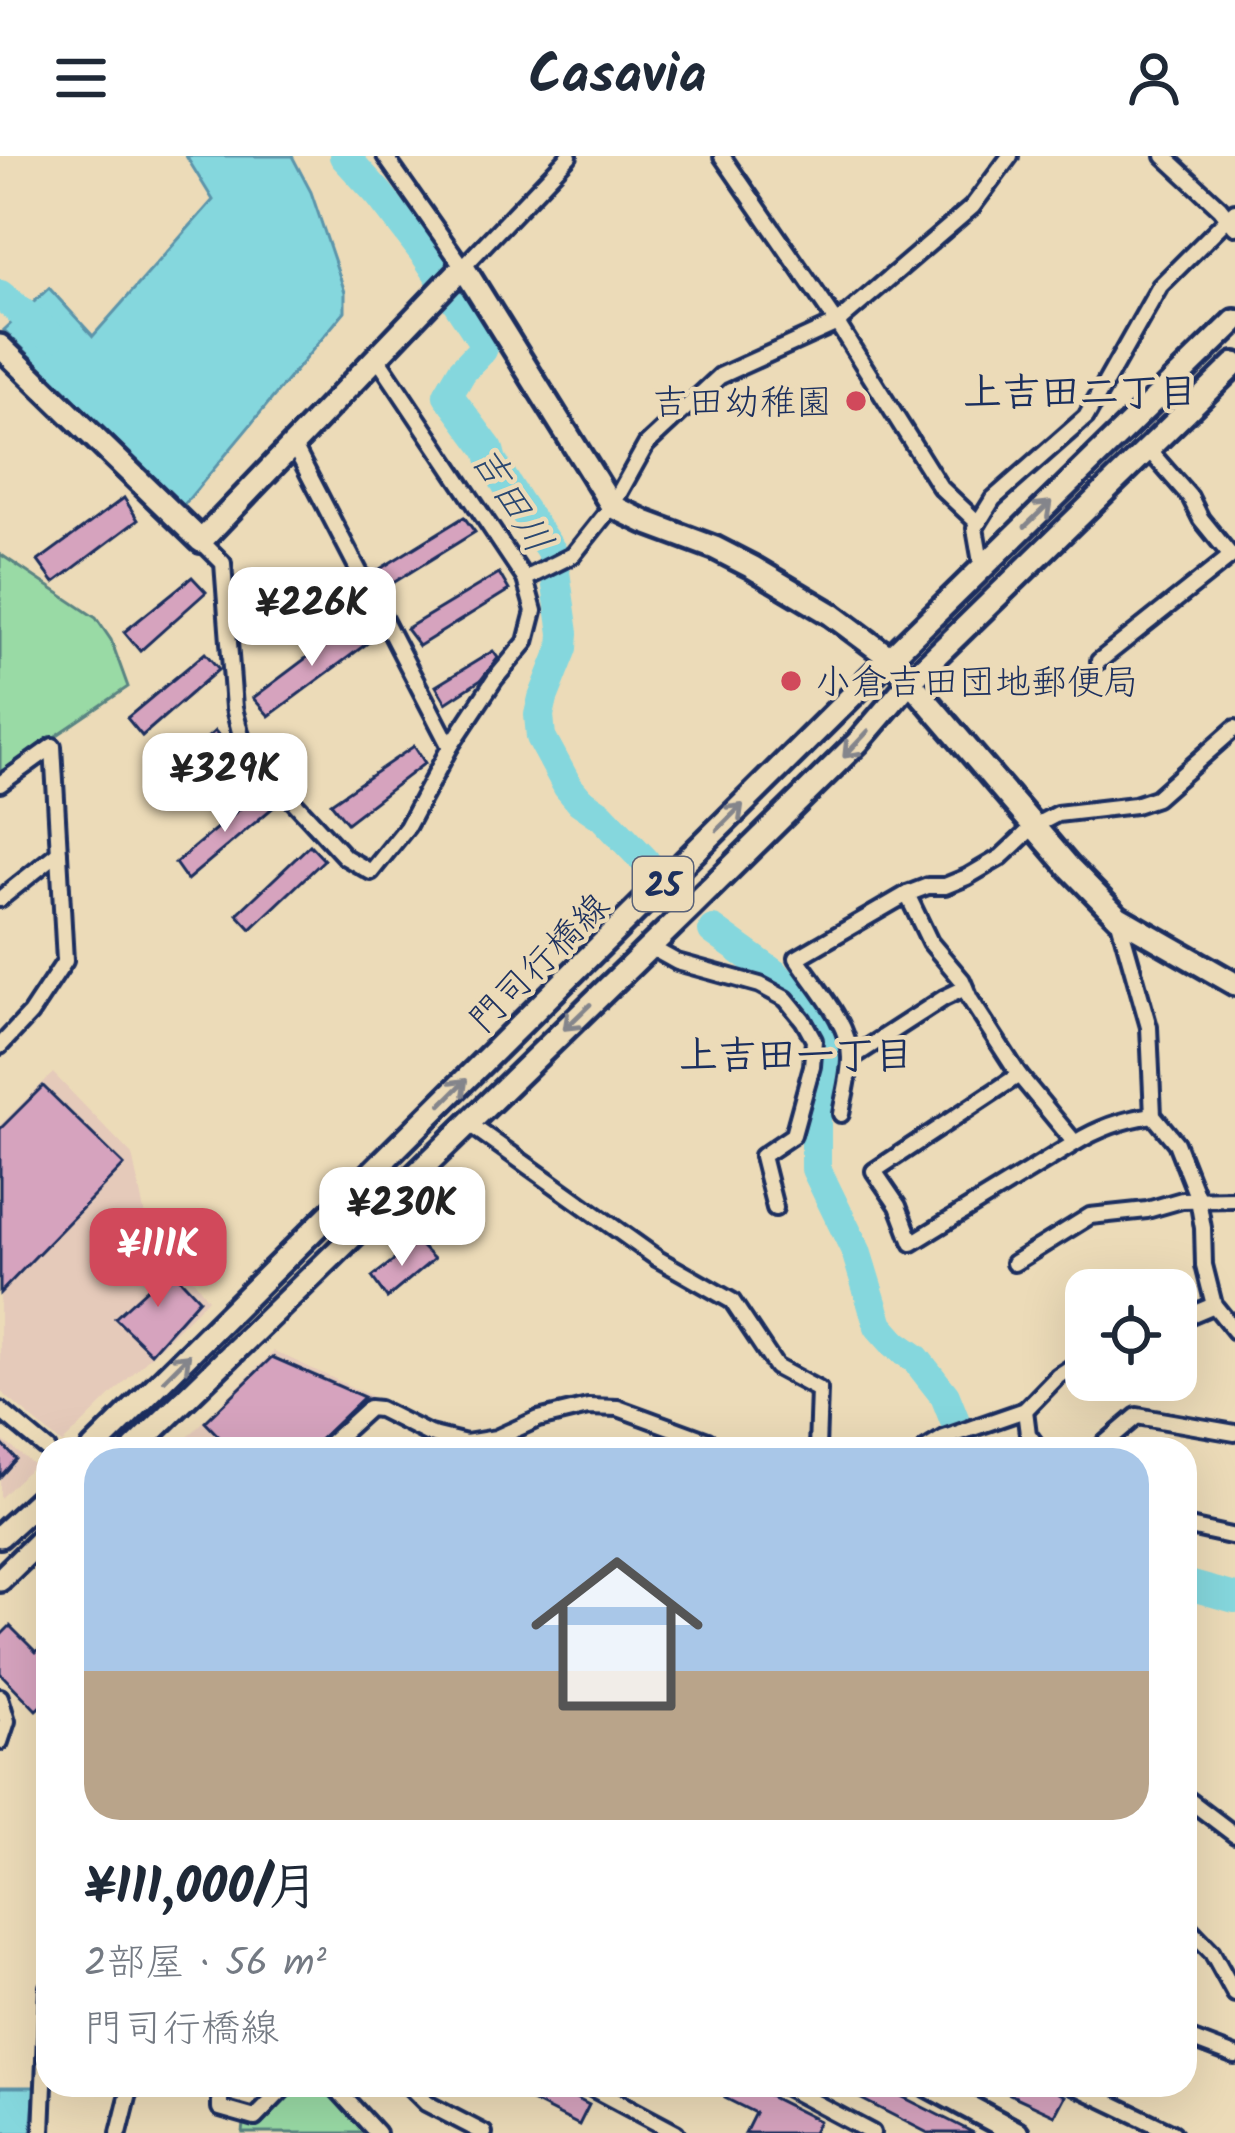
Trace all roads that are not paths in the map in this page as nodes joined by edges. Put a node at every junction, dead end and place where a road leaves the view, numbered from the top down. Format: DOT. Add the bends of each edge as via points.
graph roads {
  1 [pos="385,156"];
  2 [pos="569,156"];
  3 [pos="722,156"];
  4 [pos="1010,156"];
  5 [pos="1163,156"];
  6 [pos="1232,218"];
  7 [pos="464,267"];
  8 [pos="1235,321"];
  9 [pos="837,323"];
  10 [pos="0,346"];
  11 [pos="376,356"];
  12 [pos="1235,364"];
  13 [pos="292,444"];
  14 [pos="1148,449"];
  15 [pos="612,506"];
  16 [pos="978,523"];
  17 [pos="201,541"];
  18 [pos="982,568"];
  19 [pos="525,580"];
  20 [pos="890,658"];
  21 [pos="1099,661"];
  22 [pos="911,680"];
  23 [pos="1235,728"];
  24 [pos="450,747"];
  25 [pos="0,784"];
  26 [pos="1034,826"];
  27 [pos="59,852"];
  28 [pos="908,894"];
  29 [pos="0,899"];
  30 [pos="1118,917"];
  31 [pos="650,947"];
  32 [pos="1235,984"];
  33 [pos="965,988"];
  34 [pos="0,1046"];
  35 [pos="850,1059"];
  36 [pos="1019,1075"];
  37 [pos="841,1114"];
  38 [pos="1154,1115"];
  39 [pos="468,1123"];
  40 [pos="1075,1143"];
  41 [pos="1198,1199"];
  42 [pos="1235,1199"];
  43 [pos="775,1208"];
  44 [pos="1014,1263"];
  45 [pos="1214,1305"];
  46 [pos="1197,1312"];
  47 [pos="1235,1330"];
  48 [pos="1065,1372"];
  49 [pos="0,1410"];
  50 [pos="1025,1410"];
  51 [pos="1235,1433"];
  52 [pos="106,1437"];
  53 [pos="146,1437"];
  54 [pos="337,1437"];
  55 [pos="438,1437"];
  56 [pos="498,1437"];
  57 [pos="695,1437"];
  58 [pos="817,1437"];
  59 [pos="947,1437"];
  60 [pos="1030,1437"];
  61 [pos="1112,1437"];
  62 [pos="36,1440"];
  63 [pos="36,1503"];
  64 [pos="1197,1529"];
  65 [pos="0,1536"];
  66 [pos="1235,1537"];
  67 [pos="36,1545"];
  68 [pos="0,1580"];
  69 [pos="0,1697"];
  70 [pos="0,1742"];
  71 [pos="1197,1806"];
  72 [pos="1235,1835"];
  73 [pos="1197,1936"];
  74 [pos="1235,1994"];
  75 [pos="1197,2042"];
  76 [pos="1235,2056"];
  77 [pos="43,2097"];
  78 [pos="128,2097"];
  79 [pos="220,2097"];
  80 [pos="275,2097"];
  81 [pos="344,2097"];
  82 [pos="420,2097"];
  83 [pos="608,2097"];
  84 [pos="804,2097"];
  85 [pos="950,2097"];
  86 [pos="1098,2097"];
  87 [pos="42,2133"];
  88 [pos="119,2133"];
  89 [pos="377,2133"];
  90 [pos="484,2133"];
  91 [pos="676,2133"];
  92 [pos="872,2133"];
  93 [pos="1017,2133"];
  94 [pos="1174,2133"];
  1 -- 7 [label="street"];
  2 -- 7 [label="street"];
  3 -- 9 [label="street"];
  4 -- 9 [label="street" via="972,207"];
  5 -- 6 [label="street"];
  6 -- 16 [label="street" via="1160,286 1086,417 993,499"];
  7 -- 11 [label="main road"];
  7 -- 15 [label="main road"];
  18 -- 8 [label="main road, 門司行橋線 / 25, one-way"];
  9 -- 15 [label="street" via="719,376 646,445"];
  9 -- 16 [label="street" via="940,487"];
  10 -- 17 [label="main road"];
  11 -- 13 [label="main road"];
  11 -- 19 [label="street"];
  12 -- 14 [label="main road, 門司行橋線 / 25"];
  13 -- 17 [label="main road"];
  13 -- 24 [label="street"];
  14 -- 21 [label="street" via="1232,556"];
  14 -- 22 [label="main road, 門司行橋線 / 25"];
  15 -- 19 [label="street" via="573,555"];
  15 -- 20 [label="main road" via="752,567"];
  16 -- 18 [label="street"];
  17 -- 24 [label="street" via="223,563 242,740 345,856 371,872 407,827"];
  18 -- 20 [label="main road, 門司行橋線 / 25"];
  19 -- 24 [label="street" via="534,611 526,642"];
  20 -- 22 [label="main road"];
  52 -- 20 [label="main road, 門司行橋線 / 25, one-way"];
  22 -- 26 [label="main road"];
  22 -- 31 [label="main road, 門司行橋線 / 25, one-way"];
  23 -- 26 [label="street" via="1156,798 1057,814"];
  25 -- 27 [label="street" via="52,746"];
  26 -- 28 [label="street" via="967,877"];
  26 -- 30 [label="main road"];
  27 -- 29 [label="street"];
  27 -- 34 [label="street" via="65,961"];
  28 -- 33 [label="street" via="930,942"];
  28 -- 35 [label="street" via="796,958 836,1017"];
  30 -- 32 [label="main road"];
  30 -- 38 [label="street" via="1149,1027"];
  31 -- 39 [label="main road, 門司行橋線 / 25, one-way"];
  31 -- 43 [label="street" via="786,999 814,1040 793,1135 762,1156"];
  33 -- 35 [label="street"];
  33 -- 36 [label="street"];
  35 -- 37 [label="street"];
  36 -- 40 [label="street"];
  36 -- 40 [label="street" via="874,1171 912,1243"];
  38 -- 40 [label="street"];
  38 -- 41 [label="street" via="1176,1143"];
  39 -- 53 [label="main road, 門司行橋線 / 25"];
  39 -- 58 [label="street" via="658,1259 732,1300 776,1367 819,1390"];
  41 -- 42 [label="street"];
  41 -- 44 [label="street" via="1090,1216"];
  41 -- 45 [label="street"];
  45 -- 46 [label="street"];
  45 -- 47 [label="street"];
  48 -- 50 [label="street"];
  49 -- 62 [label="street"];
  50 -- 59 [label="street"];
  50 -- 60 [label="street"];
  51 -- 61 [label="street" via="1137,1416"];
  54 -- 55 [label="street" via="369,1408"];
  56 -- 57 [label="street" via="588,1407 618,1408"];
  63 -- 65 [label="main road"];
  64 -- 66 [label="street"];
  67 -- 68 [label="main road"];
  69 -- 70 [label="street" via="8,1721"];
  71 -- 72 [label="street"];
  73 -- 74 [label="street"];
  75 -- 76 [label="street"];
  77 -- 87 [label="street"];
  78 -- 88 [label="street"];
  79 -- 80 [label="street" via="220,2108 255,2118"];
  81 -- 89 [label="street"];
  82 -- 90 [label="street"];
  83 -- 91 [label="street"];
  84 -- 92 [label="street"];
  85 -- 93 [label="main road"];
  86 -- 94 [label="street"];
}
